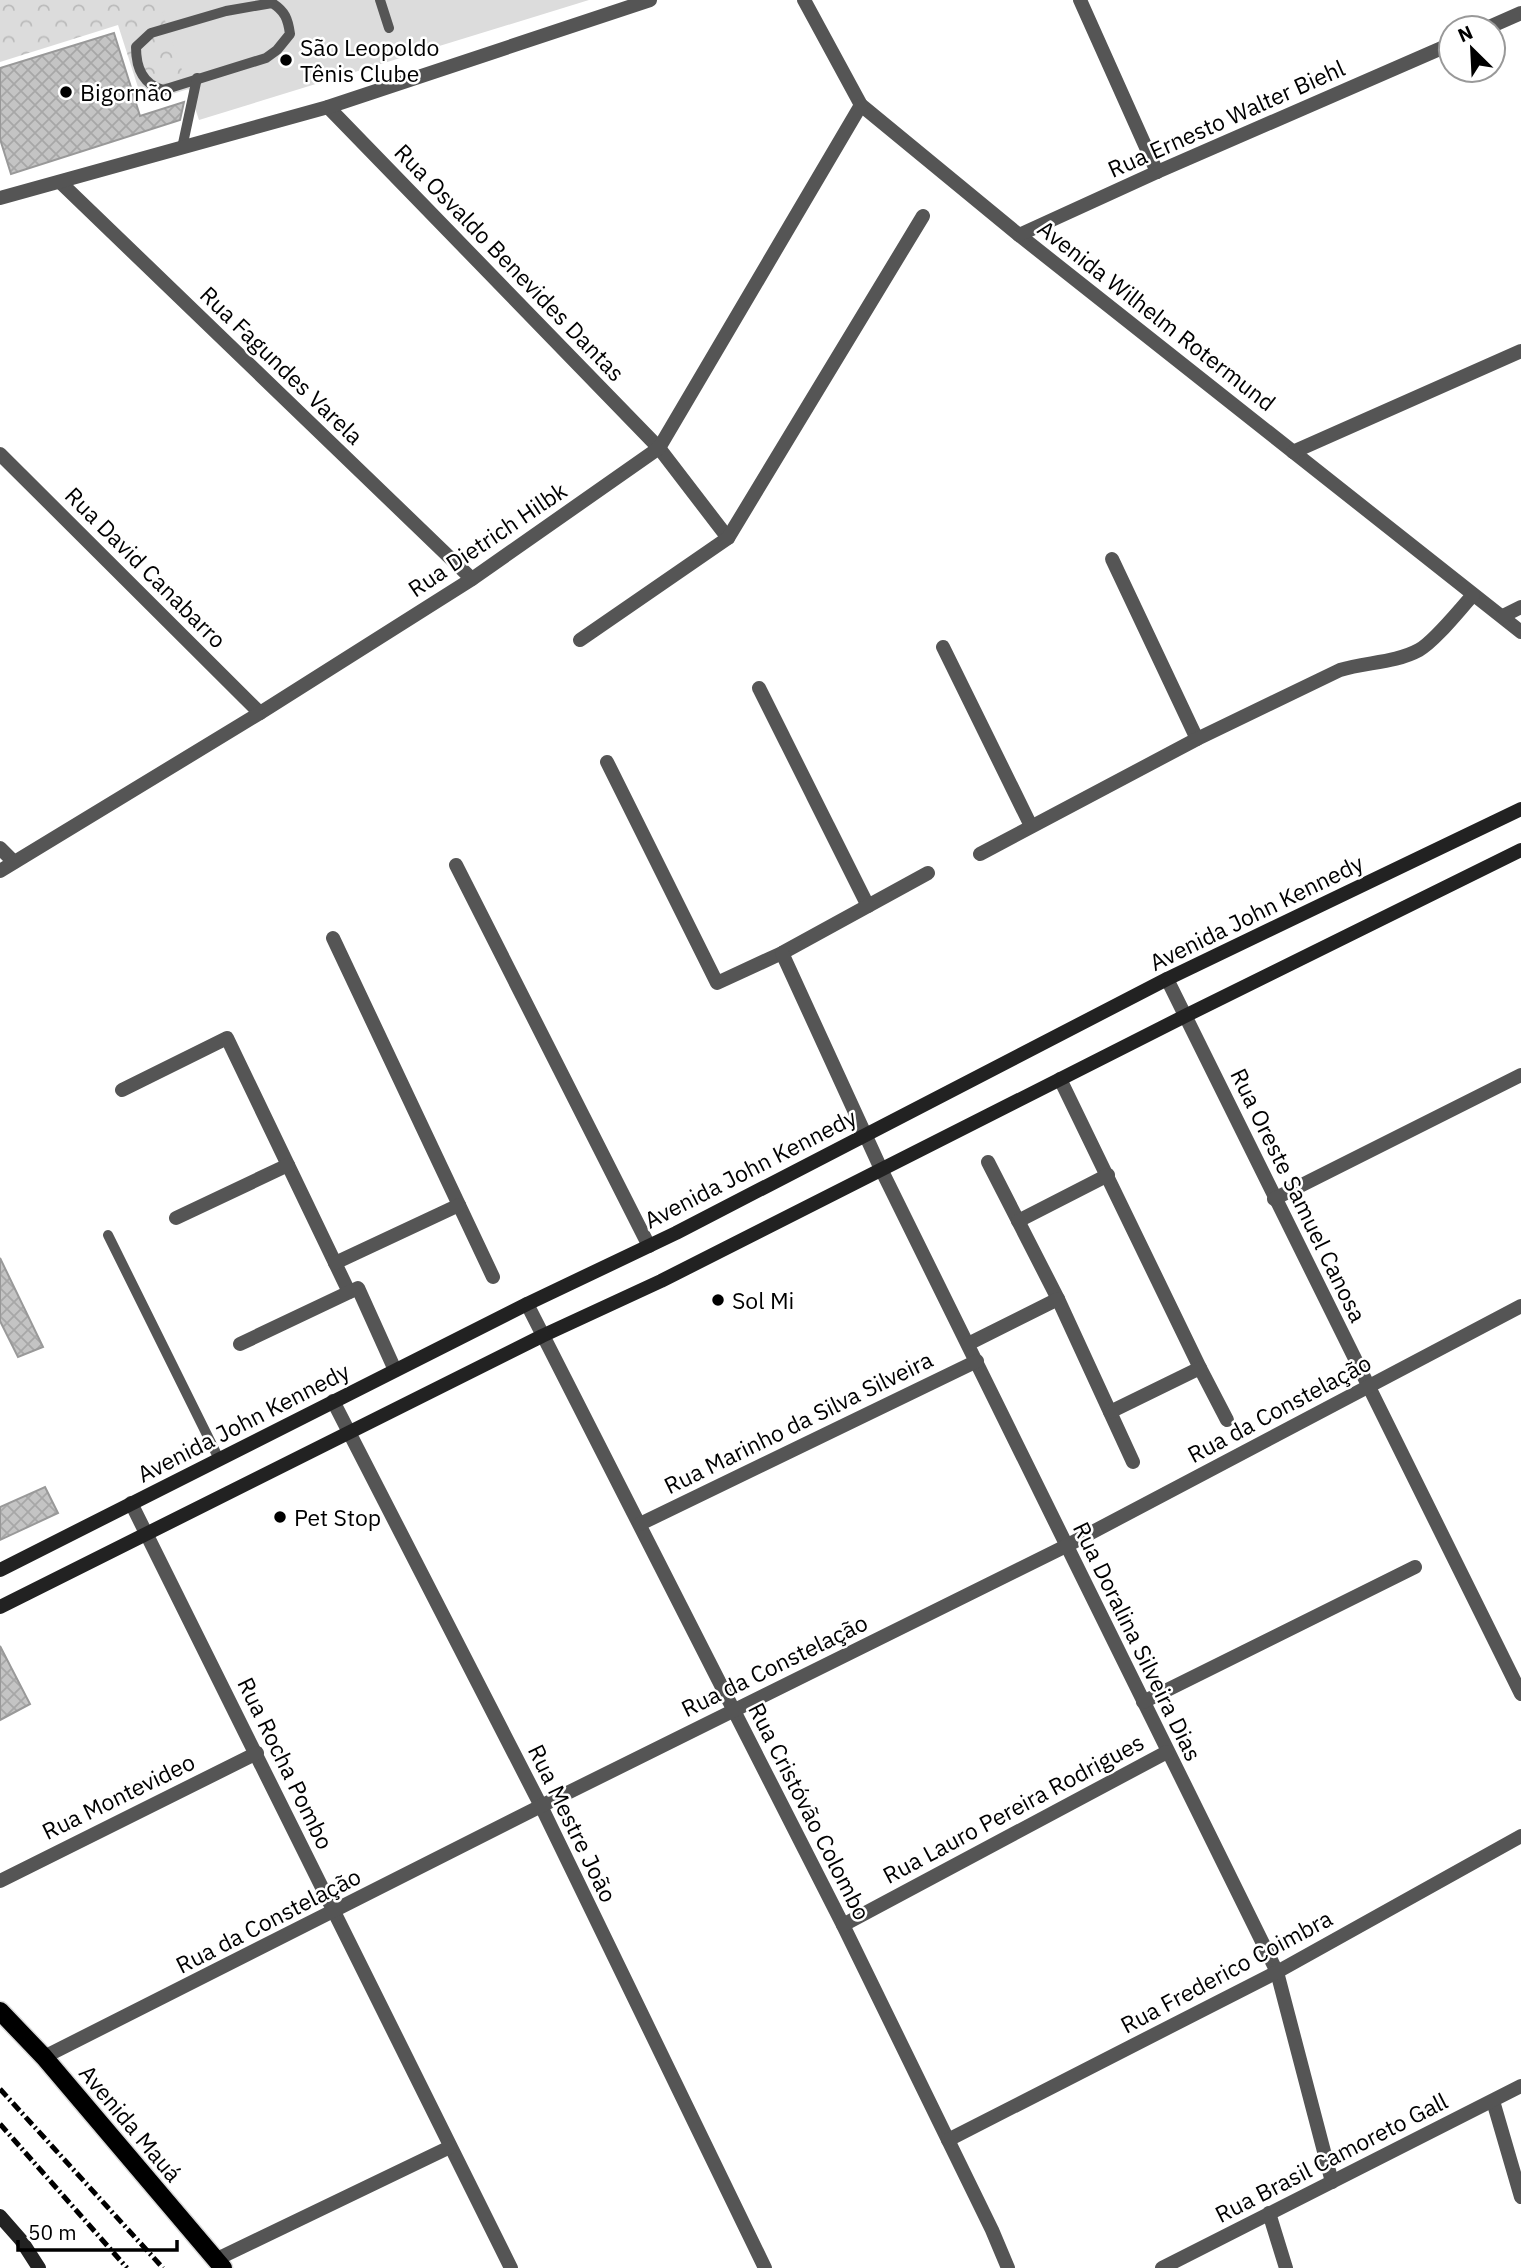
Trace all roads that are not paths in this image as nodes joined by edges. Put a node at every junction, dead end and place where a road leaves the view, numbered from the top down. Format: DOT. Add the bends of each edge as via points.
graph roads {
  1 [pos="380,0"];
  2 [pos="650,0"];
  3 [pos="804,0"];
  4 [pos="1080,0"];
  5 [pos="282,4"];
  6 [pos="389,27"];
  7 [pos="1437,50"];
  8 [pos="197,78"];
  9 [pos="861,105"];
  10 [pos="328,107"];
  11 [pos="182,148"];
  12 [pos="1157,172"];
  13 [pos="60,182"];
  14 [pos="0,198"];
  15 [pos="923,216"];
  16 [pos="1019,235"];
  17 [pos="1521,351"];
  18 [pos="659,448"];
  19 [pos="1293,452"];
  20 [pos="0,454"];
  21 [pos="728,538"];
  22 [pos="1112,559"];
  23 [pos="472,579"];
  24 [pos="1473,595"];
  25 [pos="1521,607"];
  26 [pos="1503,615"];
  27 [pos="1521,632"];
  28 [pos="580,640"];
  29 [pos="943,647"];
  30 [pos="759,688"];
  31 [pos="260,713"];
  32 [pos="1197,739"];
  33 [pos="607,762"];
  34 [pos="1521,809"];
  35 [pos="1031,826"];
  36 [pos="0,848"];
  37 [pos="1521,850"];
  38 [pos="980,854"];
  39 [pos="15,862"];
  40 [pos="456,865"];
  41 [pos="0,872"];
  42 [pos="928,873"];
  43 [pos="868,905"];
  44 [pos="333,938"];
  45 [pos="782,953"];
  46 [pos="1167,979"];
  47 [pos="1186,1015"];
  48 [pos="1521,1075"];
  49 [pos="1060,1079"];
  50 [pos="122,1090"];
  51 [pos="866,1134"];
  52 [pos="988,1162"];
  53 [pos="288,1165"];
  54 [pos="881,1169"];
  55 [pos="1108,1175"];
  56 [pos="1274,1199"];
  57 [pos="459,1205"];
  58 [pos="176,1218"];
  59 [pos="1018,1221"];
  60 [pos="108,1235"];
  61 [pos="649,1246"];
  62 [pos="335,1263"];
  63 [pos="493,1277"];
  64 [pos="349,1292"];
  65 [pos="1058,1299"];
  66 [pos="527,1304"];
  67 [pos="1521,1306"];
  68 [pos="542,1336"];
  69 [pos="240,1344"];
  70 [pos="968,1344"];
  71 [pos="976,1361"];
  72 [pos="1200,1368"];
  73 [pos="396,1370"];
  74 [pos="1367,1387"];
  75 [pos="334,1401"];
  76 [pos="1110,1412"];
  77 [pos="1227,1420"];
  78 [pos="349,1434"];
  79 [pos="219,1459"];
  80 [pos="1133,1462"];
  81 [pos="131,1503"];
  82 [pos="640,1524"];
  83 [pos="146,1534"];
  84 [pos="1066,1546"];
  85 [pos="1415,1567"];
  86 [pos="0,1570"];
  87 [pos="0,1607"];
  88 [pos="1521,1695"];
  89 [pos="1143,1702"];
  90 [pos="733,1711"];
  91 [pos="1167,1752"];
  92 [pos="257,1753"];
  93 [pos="541,1806"];
  94 [pos="1521,1836"];
  95 [pos="0,1881"];
  96 [pos="334,1913"];
  97 [pos="843,1924"];
  98 [pos="1277,1972"];
  99 [pos="0,2011"];
  100 [pos="44,2057"];
  101 [pos="1521,2086"];
  102 [pos="1493,2101"];
  103 [pos="948,2140"];
  104 [pos="450,2147"];
  105 [pos="1332,2182"];
  106 [pos="1521,2197"];
  107 [pos="1269,2213"];
  108 [pos="0,2217"];
  109 [pos="219,2264"];
  110 [pos="39,2268"];
  111 [pos="511,2268"];
  112 [pos="765,2268"];
  113 [pos="1008,2268"];
  114 [pos="1162,2268"];
  115 [pos="1286,2268"];
  1 -- 6 [label="lane"];
  2 -- 10 [label="street"];
  3 -- 9 [label="street, Avenida Wilhelm Rotermund"];
  4 -- 12 [label="street"];
  5 -- 8 [label="lane" via="290,34 277,50 267,58"];
  5 -- 8 [label="lane" via="195,19 151,33 136,47 136,63 152,87 163,90"];
  7 -- 12 [label="street, Rua Ernesto Walter Biehl"];
  8 -- 11 [label="lane"];
  9 -- 16 [label="street, Avenida Wilhelm Rotermund"];
  9 -- 18 [label="street, Rua Dietrich Hilbk"];
  10 -- 11 [label="street"];
  10 -- 18 [label="street, Rua Osvaldo Benevides Dantas"];
  11 -- 13 [label="street"];
  12 -- 16 [label="street, Rua Ernesto Walter Biehl"];
  13 -- 14 [label="street"];
  13 -- 23 [label="street, Rua Fagundes Varela"];
  15 -- 21 [label="street"];
  16 -- 19 [label="street, Avenida Wilhelm Rotermund"];
  17 -- 19 [label="street"];
  18 -- 21 [label="street, Rua Osvaldo Benevides Dantas"];
  18 -- 23 [label="street, Rua Dietrich Hilbk"];
  19 -- 24 [label="street, Avenida Wilhelm Rotermund"];
  20 -- 31 [label="street, Rua David Canabarro"];
  21 -- 28 [label="street"];
  22 -- 32 [label="street"];
  23 -- 31 [label="street, Rua Dietrich Hilbk"];
  24 -- 26 [label="street, Avenida Wilhelm Rotermund"];
  24 -- 32 [label="street" via="1422,649 1340,670"];
  25 -- 26 [label="street"];
  26 -- 27 [label="street, Avenida Wilhelm Rotermund"];
  29 -- 35 [label="street"];
  30 -- 43 [label="street"];
  31 -- 39 [label="street, Rua Dietrich Hilbk"];
  32 -- 35 [label="street"];
  33 -- 45 [label="street" via="717,983"];
  34 -- 46 [label="main road, Avenida John Kennedy"];
  35 -- 38 [label="street"];
  36 -- 39 [label="street"];
  37 -- 47 [label="main road"];
  39 -- 41 [label="street, Rua Dietrich Hilbk"];
  40 -- 61 [label="street"];
  42 -- 43 [label="street"];
  43 -- 45 [label="street"];
  44 -- 57 [label="street"];
  45 -- 51 [label="street, Rua Doralina Silveira Dias"];
  46 -- 47 [label="street, Rua Oreste Samuel Canosa"];
  46 -- 51 [label="main road, Avenida John Kennedy"];
  47 -- 49 [label="main road"];
  47 -- 56 [label="street, Rua Oreste Samuel Canosa"];
  48 -- 56 [label="street"];
  49 -- 54 [label="main road"];
  49 -- 55 [label="street"];
  50 -- 53 [label="street" via="227,1038"];
  51 -- 54 [label="street, Rua Doralina Silveira Dias"];
  51 -- 61 [label="main road, Avenida John Kennedy"];
  52 -- 59 [label="street"];
  53 -- 58 [label="street"];
  53 -- 62 [label="street"];
  54 -- 68 [label="main road"];
  54 -- 70 [label="street, Rua Doralina Silveira Dias"];
  55 -- 59 [label="street"];
  55 -- 72 [label="street"];
  56 -- 74 [label="street, Rua Oreste Samuel Canosa"];
  57 -- 62 [label="street"];
  57 -- 63 [label="street"];
  59 -- 65 [label="street"];
  60 -- 79 [label="lane"];
  61 -- 66 [label="main road, Avenida John Kennedy"];
  62 -- 64 [label="street"];
  64 -- 69 [label="street"];
  64 -- 73 [label="street" via="358,1288"];
  65 -- 70 [label="street"];
  65 -- 76 [label="street"];
  66 -- 68 [label="street, Rua Cristóvão Colombo"];
  66 -- 73 [label="main road, Avenida John Kennedy"];
  67 -- 74 [label="street, Rua da Constelação"];
  68 -- 78 [label="main road"];
  68 -- 82 [label="street, Rua Cristóvão Colombo"];
  70 -- 71 [label="street, Rua Doralina Silveira Dias"];
  71 -- 82 [label="street, Rua Marinho da Silva Silveira"];
  71 -- 84 [label="street, Rua Doralina Silveira Dias"];
  72 -- 76 [label="street"];
  72 -- 77 [label="street"];
  73 -- 75 [label="main road, Avenida John Kennedy"];
  74 -- 84 [label="street, Rua da Constelação"];
  74 -- 88 [label="street, Rua Oreste Samuel Canosa"];
  75 -- 78 [label="street, Rua Mestre João"];
  75 -- 79 [label="main road, Avenida John Kennedy"];
  76 -- 80 [label="street"];
  78 -- 83 [label="main road"];
  78 -- 93 [label="street, Rua Mestre João"];
  79 -- 81 [label="main road, Avenida John Kennedy"];
  81 -- 83 [label="street, Rua Rocha Pombo"];
  81 -- 86 [label="main road, Avenida John Kennedy"];
  82 -- 90 [label="street, Rua Cristóvão Colombo"];
  83 -- 87 [label="main road"];
  83 -- 92 [label="street, Rua Rocha Pombo"];
  84 -- 89 [label="street, Rua Doralina Silveira Dias"];
  84 -- 90 [label="street, Rua da Constelação"];
  85 -- 89 [label="street"];
  89 -- 91 [label="street, Rua Doralina Silveira Dias"];
  90 -- 93 [label="street, Rua da Constelação"];
  90 -- 97 [label="street, Rua Cristóvão Colombo"];
  91 -- 97 [label="street, Rua Lauro Pereira Rodrigues"];
  91 -- 98 [label="street, Rua Doralina Silveira Dias"];
  92 -- 95 [label="street, Rua Montevideo"];
  92 -- 96 [label="street, Rua Rocha Pombo"];
  93 -- 96 [label="street, Rua da Constelação"];
  93 -- 112 [label="street, Rua Mestre João"];
  94 -- 98 [label="street, Rua Frederico Coimbra"];
  96 -- 100 [label="street, Rua da Constelação"];
  96 -- 104 [label="street, Rua Rocha Pombo"];
  97 -- 103 [label="street, Rua Cristóvão Colombo"];
  98 -- 103 [label="street, Rua Frederico Coimbra"];
  98 -- 105 [label="street, Rua Doralina Silveira Dias"];
  99 -- 100 [label="main road, Avenida Mauá"];
  100 -- 109 [label="main road, Avenida Mauá"];
  101 -- 102 [label="street, Rua Brasil Camoreto Gall"];
  102 -- 105 [label="street, Rua Brasil Camoreto Gall"];
  102 -- 106 [label="street"];
  103 -- 113 [label="street, Rua Cristóvão Colombo"];
  104 -- 109 [label="street"];
  104 -- 111 [label="street, Rua Rocha Pombo"];
  105 -- 107 [label="street, Rua Brasil Camoreto Gall"];
  107 -- 114 [label="street, Rua Brasil Camoreto Gall"];
  107 -- 115 [label="street"];
  108 -- 110 [label="main road"];
}
